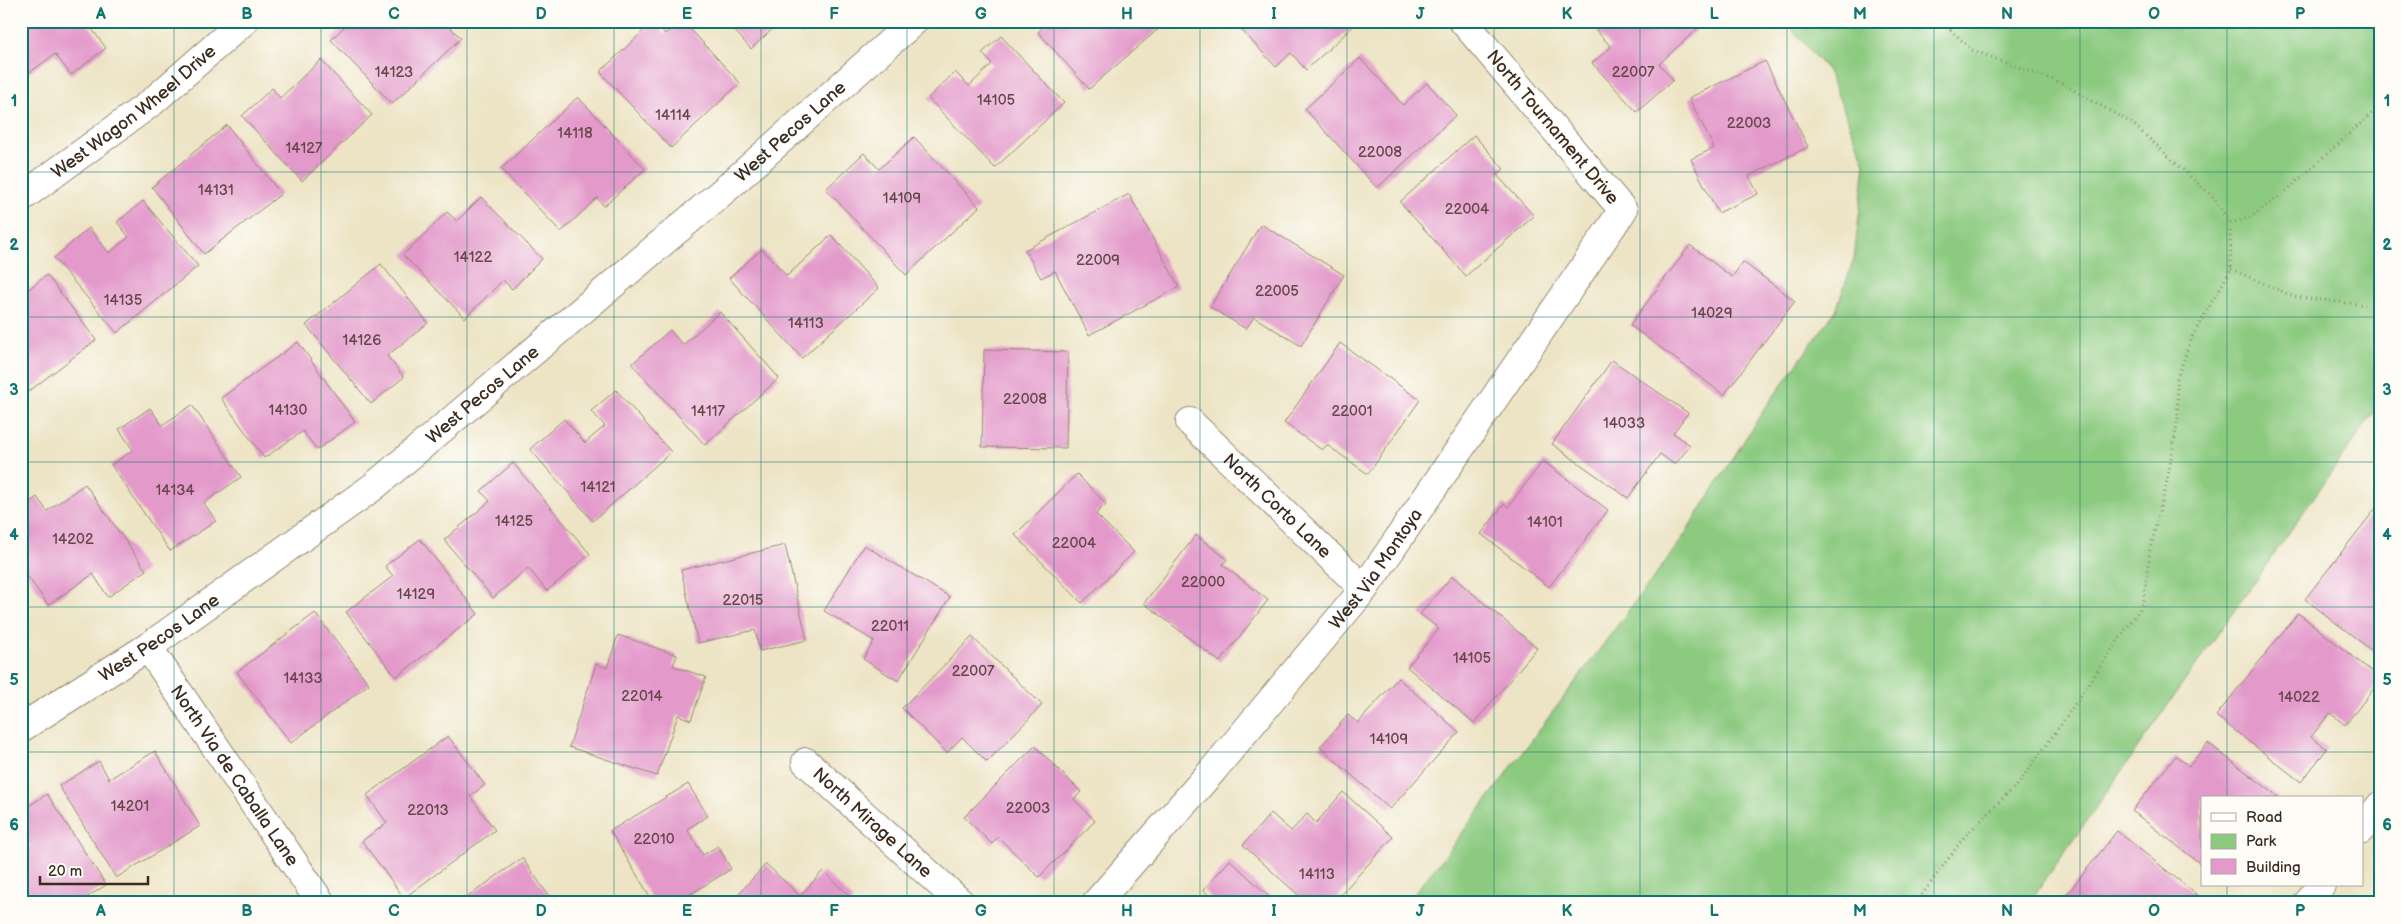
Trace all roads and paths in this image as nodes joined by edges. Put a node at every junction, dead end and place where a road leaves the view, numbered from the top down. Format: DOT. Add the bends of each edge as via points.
graph roads {
  1 [pos="244,21"];
  2 [pos="914,21"];
  3 [pos="1463,21"];
  4 [pos="1941,21"];
  5 [pos="2380,106"];
  6 [pos="21,198"];
  7 [pos="1623,210"];
  8 [pos="2230,223"];
  9 [pos="2231,269"];
  10 [pos="2365,305"];
  11 [pos="1190,422"];
  12 [pos="1364,589"];
  13 [pos="148,647"];
  14 [pos="21,728"];
  15 [pos="806,762"];
  16 [pos="2380,806"];
  17 [pos="2364,826"];
  18 [pos="2320,886"];
  19 [pos="321,903"];
  20 [pos="961,903"];
  21 [pos="1096,903"];
  22 [pos="1916,903"];
  23 [pos="2308,903"];
  1 -- 6 [label="street, West Wagon Wheel Drive" via="152,102"];
  2 -- 13 [label="street, West Pecos Lane" via="728,187 373,487"];
  3 -- 7 [label="street, North Tournament Drive"];
  4 -- 8 [label="path" via="1972,50 2061,83 2133,124 2214,198"];
  5 -- 8 [label="path" via="2284,193 2251,217"];
  7 -- 12 [label="street, West Via Montoya"];
  8 -- 9 [label="path"];
  9 -- 10 [label="path" via="2295,297"];
  9 -- 22 [label="path" via="2192,337 2177,378 2178,419 2142,604 2018,784 1964,837"];
  11 -- 12 [label="street, North Corto Lane"];
  12 -- 21 [label="street, West Via Montoya"];
  13 -- 14 [label="street, West Pecos Lane"];
  13 -- 19 [label="street, North Via de Caballa Lane"];
  15 -- 20 [label="street, North Mirage Lane"];
  16 -- 17 [label="street"];
  18 -- 23 [label="street"];
}
